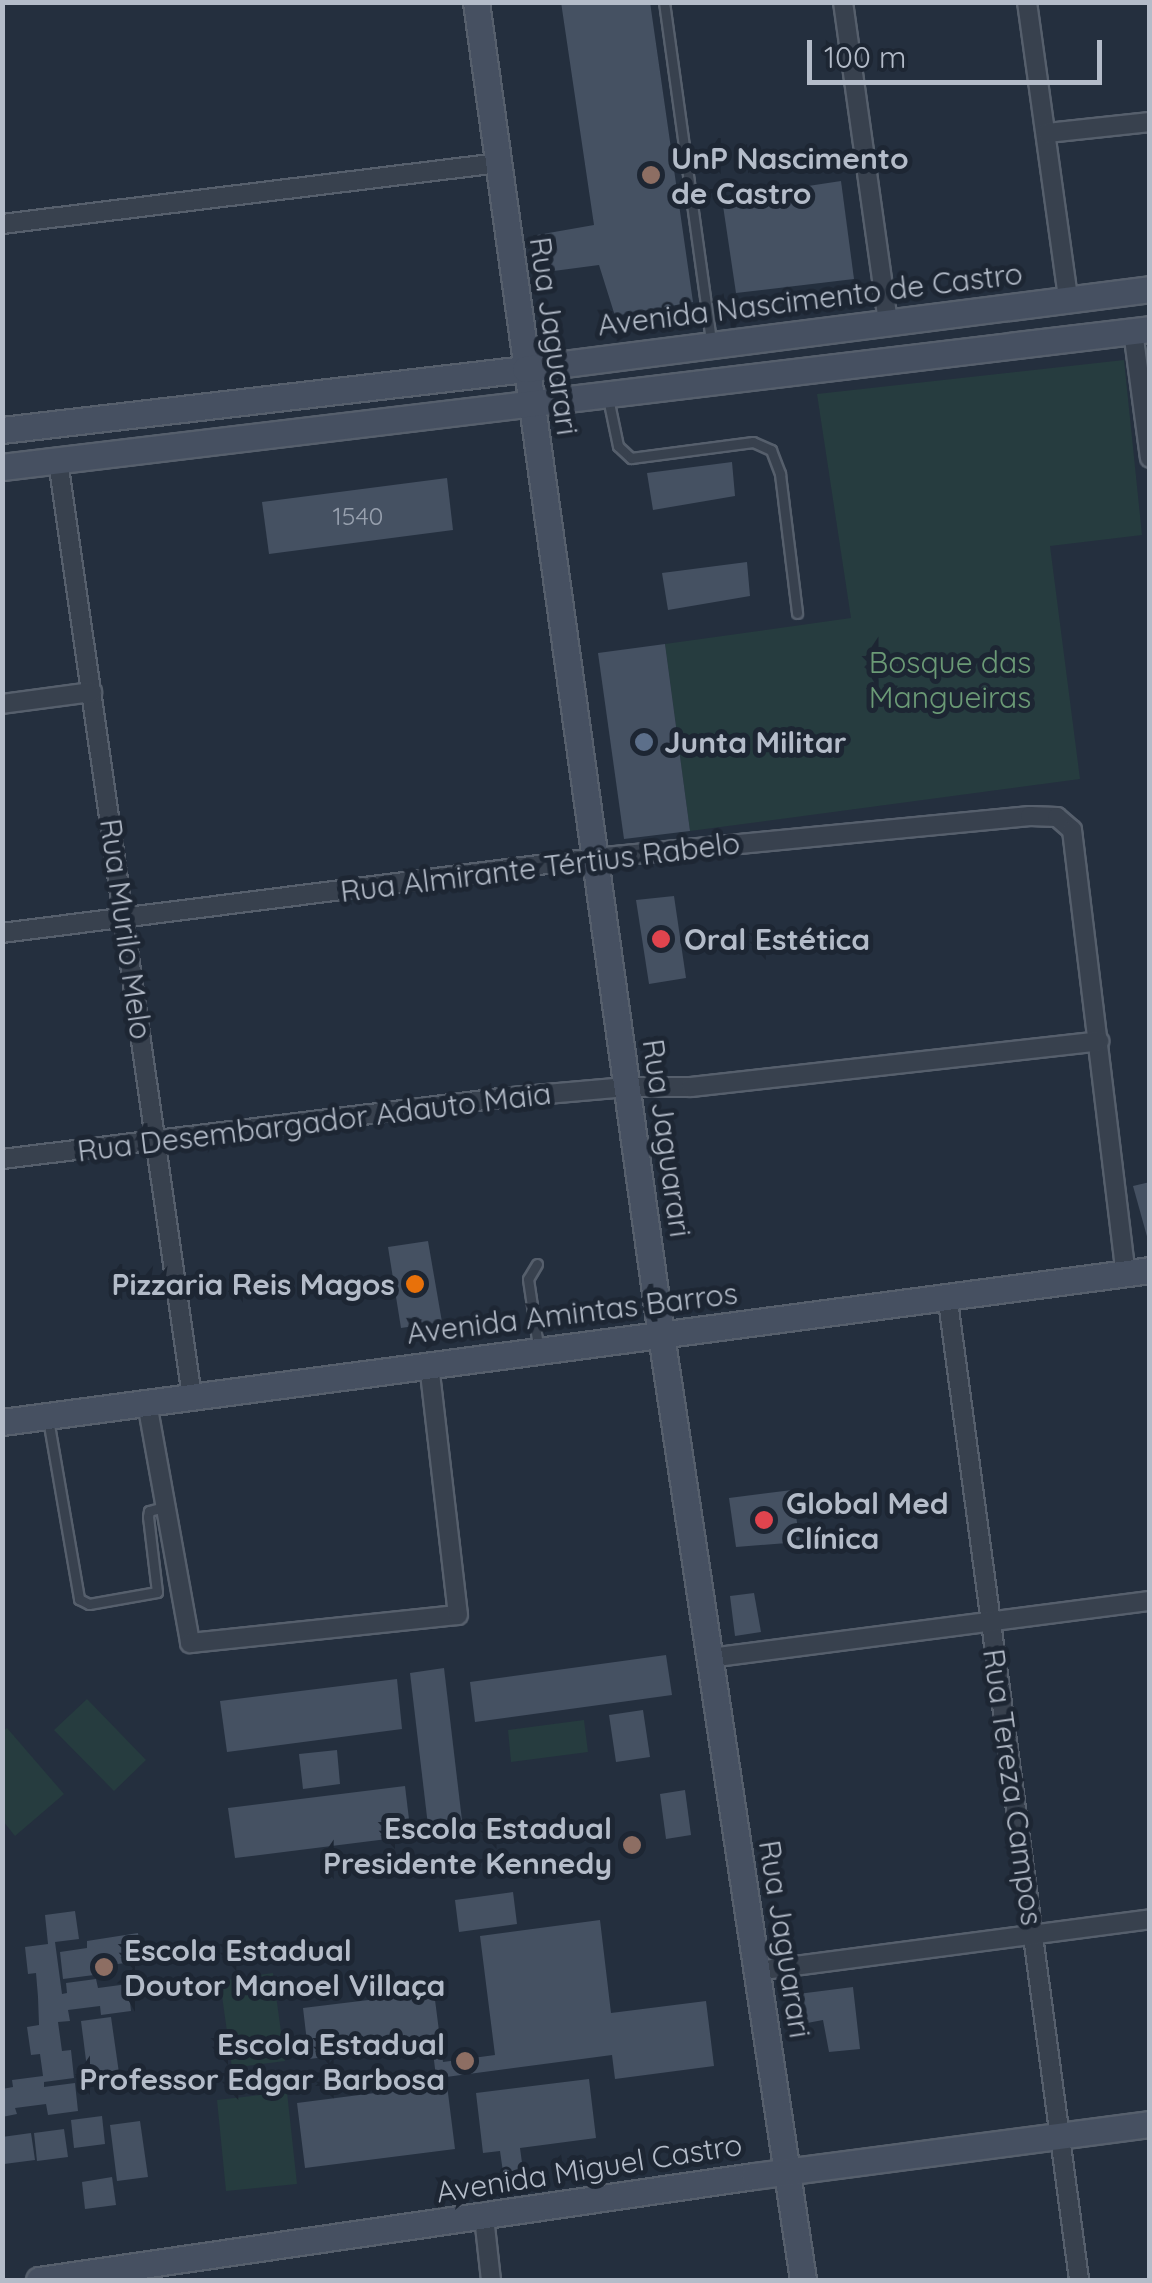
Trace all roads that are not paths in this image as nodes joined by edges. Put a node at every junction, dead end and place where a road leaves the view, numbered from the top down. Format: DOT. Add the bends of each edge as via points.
graph roads {
  1 [pos="476,2"];
  2 [pos="664,2"];
  3 [pos="844,2"];
  4 [pos="1028,2"];
  5 [pos="1150,122"];
  6 [pos="1047,133"];
  7 [pos="498,163"];
  8 [pos="2,224"];
  9 [pos="1150,289"];
  10 [pos="1068,298"];
  11 [pos="888,322"];
  12 [pos="1141,330"];
  13 [pos="797,335"];
  14 [pos="711,345"];
  15 [pos="838,367"];
  16 [pos="526,369"];
  17 [pos="608,396"];
  18 [pos="240,400"];
  19 [pos="531,405"];
  20 [pos="2,430"];
  21 [pos="184,446"];
  22 [pos="1150,458"];
  23 [pos="58,460"];
  24 [pos="2,467"];
  25 [pos="797,614"];
  26 [pos="92,692"];
  27 [pos="2,704"];
  28 [pos="594,858"];
  29 [pos="124,918"];
  30 [pos="2,933"];
  31 [pos="1098,1041"];
  32 [pos="627,1087"];
  33 [pos="156,1140"];
  34 [pos="2,1159"];
  35 [pos="537,1264"];
  36 [pos="1138,1271"];
  37 [pos="947,1294"];
  38 [pos="661,1336"];
  39 [pos="538,1349"];
  40 [pos="429,1364"];
  41 [pos="192,1397"];
  42 [pos="147,1403"];
  43 [pos="48,1416"];
  44 [pos="2,1422"];
  45 [pos="164,1507"];
  46 [pos="1150,1601"];
  47 [pos="991,1624"];
  48 [pos="710,1658"];
  49 [pos="1150,1919"];
  50 [pos="1032,1933"];
  51 [pos="757,1971"];
  52 [pos="1150,2124"];
  53 [pos="1059,2136"];
  54 [pos="788,2172"];
  55 [pos="484,2217"];
  56 [pos="182,2271"];
  57 [pos="39,2280"];
  58 [pos="491,2280"];
  59 [pos="804,2280"];
  60 [pos="1078,2280"];
  1 -- 7 [label="main road, Rua Jaguarari"];
  2 -- 14 [label="lane"];
  3 -- 11 [label="street"];
  4 -- 6 [label="street"];
  5 -- 6 [label="street"];
  6 -- 10 [label="street"];
  7 -- 8 [label="street"];
  7 -- 16 [label="main road, Rua Jaguarari"];
  9 -- 10 [label="main road, Avenida Nascimento de Castro"];
  10 -- 11 [label="main road, Avenida Nascimento de Castro"];
  11 -- 13 [label="main road, Avenida Nascimento de Castro"];
  12 -- 15 [label="main road"];
  12 -- 22 [label="street"];
  13 -- 14 [label="main road, Avenida Nascimento de Castro"];
  13 -- 15 [label="main road"];
  14 -- 16 [label="main road, Avenida Nascimento de Castro"];
  15 -- 17 [label="main road"];
  16 -- 18 [label="main road, Avenida Nascimento de Castro"];
  16 -- 19 [label="main road, Rua Jaguarari"];
  17 -- 19 [label="main road"];
  17 -- 25 [label="lane" via="618,446 631,458 753,442 771,450 780,474"];
  18 -- 20 [label="main road, Avenida Nascimento de Castro"];
  18 -- 21 [label="main road"];
  19 -- 21 [label="main road"];
  19 -- 28 [label="main road, Rua Jaguarari"];
  21 -- 23 [label="main road"];
  23 -- 24 [label="main road"];
  23 -- 26 [label="street, Rua Murilo Melo"];
  26 -- 27 [label="street"];
  26 -- 29 [label="street, Rua Murilo Melo"];
  28 -- 29 [label="street, Rua Almirante Tértius Rabelo"];
  28 -- 31 [label="street, Rua Almirante Tértius Rabelo" via="1057,817 1072,830"];
  28 -- 32 [label="main road, Rua Jaguarari"];
  29 -- 30 [label="street, Rua Almirante Tértius Rabelo"];
  29 -- 33 [label="street, Rua Murilo Melo"];
  31 -- 32 [label="street, Rua Desembargador Adauto Maia" via="691,1087"];
  31 -- 36 [label="street"];
  32 -- 33 [label="street, Rua Desembargador Adauto Maia"];
  32 -- 38 [label="main road, Rua Jaguarari"];
  33 -- 34 [label="street, Rua Desembargador Adauto Maia"];
  33 -- 41 [label="street, Rua Murilo Melo"];
  35 -- 39 [label="lane" via="528,1280"];
  36 -- 37 [label="main road, Avenida Amintas Barros"];
  37 -- 38 [label="main road, Avenida Amintas Barros"];
  37 -- 47 [label="street, Rua Tereza Campos"];
  38 -- 39 [label="main road, Avenida Amintas Barros"];
  38 -- 48 [label="main road, Rua Jaguarari"];
  39 -- 40 [label="main road, Avenida Amintas Barros"];
  40 -- 41 [label="main road, Avenida Amintas Barros"];
  40 -- 45 [label="street" via="458,1615 190,1643"];
  41 -- 42 [label="main road, Avenida Amintas Barros"];
  42 -- 43 [label="main road, Avenida Amintas Barros"];
  42 -- 45 [label="street"];
  43 -- 44 [label="main road, Avenida Amintas Barros"];
  43 -- 45 [label="lane" via="79,1599 89,1604 157,1592 148,1517"];
  46 -- 47 [label="street"];
  47 -- 48 [label="street"];
  47 -- 50 [label="street, Rua Tereza Campos"];
  48 -- 51 [label="main road, Rua Jaguarari"];
  49 -- 50 [label="street"];
  50 -- 51 [label="street"];
  50 -- 53 [label="street, Rua Tereza Campos"];
  51 -- 54 [label="main road, Rua Jaguarari"];
  52 -- 53 [label="main road, Avenida Miguel Castro"];
  53 -- 54 [label="main road, Avenida Miguel Castro"];
  53 -- 60 [label="street, Rua Tereza Campos"];
  54 -- 55 [label="main road, Avenida Miguel Castro"];
  54 -- 59 [label="main road, Rua Jaguarari"];
  55 -- 56 [label="main road, Avenida Miguel Castro"];
  55 -- 58 [label="street"];
  56 -- 57 [label="main road, Avenida Miguel Castro"];
}
